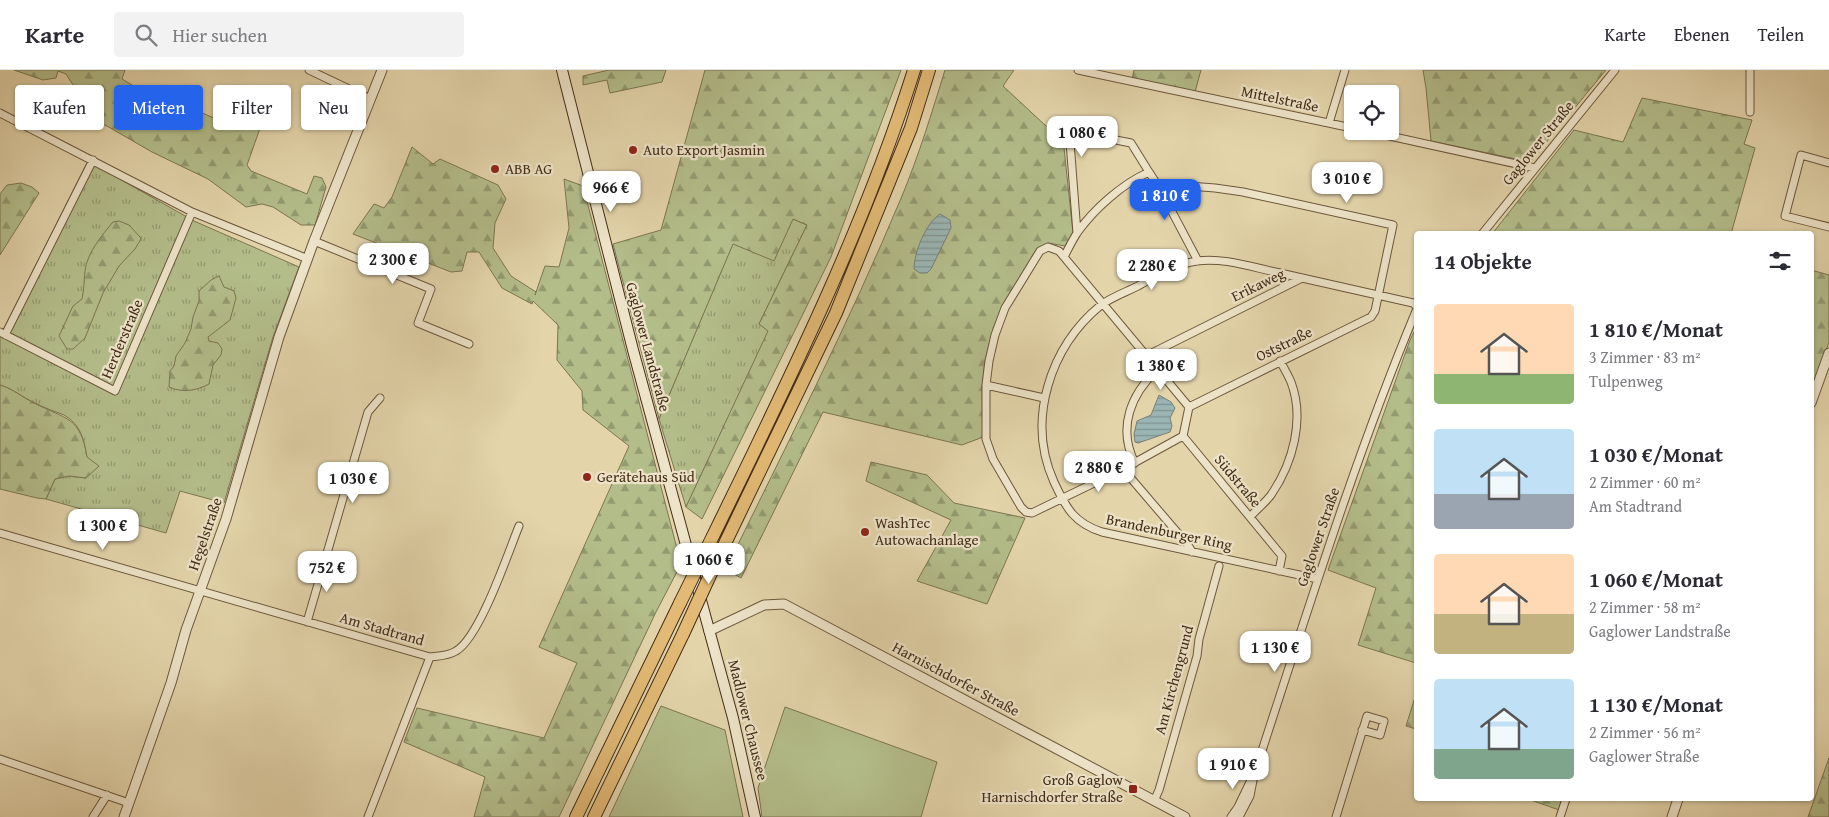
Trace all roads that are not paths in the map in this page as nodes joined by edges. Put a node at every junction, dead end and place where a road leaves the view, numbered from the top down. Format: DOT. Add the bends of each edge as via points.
graph roads {
  1 [pos="309,70"];
  2 [pos="382,70"];
  3 [pos="562,70"];
  4 [pos="914,70"];
  5 [pos="929,70"];
  6 [pos="1078,70"];
  7 [pos="1345,70"];
  8 [pos="1615,70"];
  9 [pos="1750,70"];
  10 [pos="370,99"];
  11 [pos="1750,112"];
  12 [pos="0,113"];
  13 [pos="1329,123"];
  14 [pos="1344,126"];
  15 [pos="1399,138"];
  16 [pos="93,160"];
  17 [pos="1829,162"];
  18 [pos="1535,168"];
  19 [pos="1149,172"];
  20 [pos="1160,189"];
  21 [pos="192,212"];
  22 [pos="1829,227"];
  23 [pos="1484,231"];
  24 [pos="1077,233"];
  25 [pos="314,241"];
  26 [pos="1064,257"];
  27 [pos="308,259"];
  28 [pos="1198,261"];
  29 [pos="1302,278"];
  30 [pos="1378,295"];
  31 [pos="1103,304"];
  32 [pos="1414,304"];
  33 [pos="1414,316"];
  34 [pos="2,333"];
  35 [pos="469,344"];
  36 [pos="1829,353"];
  37 [pos="1146,356"];
  38 [pos="1280,361"];
  39 [pos="1157,370"];
  40 [pos="986,385"];
  41 [pos="1814,395"];
  42 [pos="380,398"];
  43 [pos="1044,398"];
  44 [pos="1188,407"];
  45 [pos="1183,436"];
  46 [pos="1134,463"];
  47 [pos="1123,469"];
  48 [pos="1062,499"];
  49 [pos="1250,517"];
  50 [pos="519,526"];
  51 [pos="0,533"];
  52 [pos="1192,552"];
  53 [pos="1219,566"];
  54 [pos="1279,570"];
  55 [pos="1318,579"];
  56 [pos="200,591"];
  57 [pos="308,622"];
  58 [pos="709,631"];
  59 [pos="430,657"];
  60 [pos="1362,730"];
  61 [pos="0,759"];
  62 [pos="1254,774"];
  63 [pos="107,795"];
  64 [pos="1154,801"];
  65 [pos="1565,801"];
  66 [pos="1677,801"];
  67 [pos="129,803"];
  68 [pos="93,817"];
  69 [pos="124,817"];
  70 [pos="368,817"];
  71 [pos="576,817"];
  72 [pos="594,817"];
  73 [pos="755,817"];
  74 [pos="1185,817"];
  75 [pos="1231,817"];
  76 [pos="1239,817"];
  77 [pos="1336,817"];
  78 [pos="1560,817"];
  79 [pos="1672,817"];
  1 -- 10 [label="street"];
  2 -- 10 [label="street, Hegelstraße"];
  3 -- 58 [label="main road, Gaglower Landstraße"];
  4 -- 71 [label="highway, bridge" via="857,227 768,422"];
  5 -- 72 [label="highway, bridge" via="911,128 836,313"];
  6 -- 13 [label="street, Mittelstraße"];
  7 -- 13 [label="street, Mittelstraße"];
  8 -- 18 [label="street, Gaglower Straße"];
  9 -- 11 [label="street"];
  10 -- 25 [label="street, Hegelstraße"];
  12 -- 16 [label="street"];
  13 -- 14 [label="street, Mittelstraße"];
  15 -- 18 [label="street"];
  16 -- 21 [label="street"];
  16 -- 34 [label="street, Herderstraße"];
  17 -- 22 [label="street" via="1801,155 1785,216"];
  18 -- 23 [label="street, Gaglower Straße"];
  19 -- 20 [label="street"];
  19 -- 24 [label="street" via="1127,185"];
  19 -- 24 [label="street" via="1131,143 1076,132 1072,134"];
  20 -- 28 [label="street"];
  20 -- 30 [label="street, Oststraße" via="1189,186 1243,192 1393,225"];
  21 -- 27 [label="street"];
  21 -- 34 [label="street, Herderstraße" via="115,391"];
  24 -- 26 [label="street"];
  25 -- 27 [label="street, Hegelstraße"];
  25 -- 35 [label="street" via="431,289 418,323"];
  26 -- 31 [label="street"];
  26 -- 40 [label="street" via="1048,247 1040,251 1009,301 995,335"];
  27 -- 56 [label="street, Hegelstraße" via="279,337 226,519"];
  28 -- 29 [label="street, Brandenburger Ring" via="1234,263"];
  28 -- 31 [label="street, Brandenburger Ring" via="1165,271"];
  29 -- 30 [label="street, Brandenburger Ring"];
  29 -- 37 [label="street, Erikaweg"];
  30 -- 32 [label="street, Brandenburger Ring"];
  30 -- 38 [label="street, Oststraße" via="1371,317"];
  31 -- 37 [label="street"];
  31 -- 43 [label="street, Brandenburger Ring" via="1085,320 1064,349 1049,379"];
  33 -- 55 [label="street, Gaglower Straße"];
  36 -- 41 [label="street"];
  37 -- 39 [label="street"];
  38 -- 44 [label="street, Oststraße"];
  38 -- 49 [label="street" via="1291,382 1296,404 1296,433 1285,472 1268,499"];
  39 -- 44 [label="street"];
  39 -- 46 [label="street" via="1136,393 1131,407 1127,436"];
  40 -- 43 [label="street"];
  40 -- 48 [label="street" via="986,439 993,459 1021,508 1032,513"];
  42 -- 57 [label="street" via="368,412"];
  43 -- 48 [label="street, Brandenburger Ring" via="1043,445"];
  44 -- 45 [label="street"];
  45 -- 46 [label="street"];
  45 -- 49 [label="street, Südstraße"];
  46 -- 47 [label="street"];
  47 -- 48 [label="street"];
  47 -- 52 [label="street"];
  48 -- 52 [label="street, Brandenburger Ring" via="1075,518 1089,528"];
  49 -- 54 [label="street, Südstraße" via="1282,556"];
  50 -- 59 [label="street, Am Stadtrand" via="483,613 467,642 446,656"];
  51 -- 56 [label="street, Am Stadtrand"];
  52 -- 54 [label="street, Brandenburger Ring"];
  53 -- 64 [label="street, Am Kirchengrund" via="1197,656"];
  54 -- 55 [label="street, Brandenburger Ring"];
  55 -- 62 [label="street, Gaglower Straße"];
  56 -- 57 [label="street, Am Stadtrand"];
  56 -- 67 [label="street, Hegelstraße"];
  57 -- 59 [label="street, Am Stadtrand"];
  58 -- 64 [label="street, Harnischdorfer Straße" via="756,608 784,604"];
  58 -- 73 [label="main road, Madlower Chaussee" via="742,754"];
  59 -- 70 [label="street"];
  60 -- 77 [label="street"];
  61 -- 63 [label="street"];
  62 -- 75 [label="street, Gaglower Straße"];
  62 -- 76 [label="street, Gaglower Straße" via="1250,796"];
  63 -- 67 [label="street"];
  63 -- 68 [label="street"];
  64 -- 74 [label="street, Harnischdorfer Straße"];
  65 -- 78 [label="street"];
  66 -- 79 [label="street"];
  67 -- 69 [label="street, Hegelstraße"];
}
